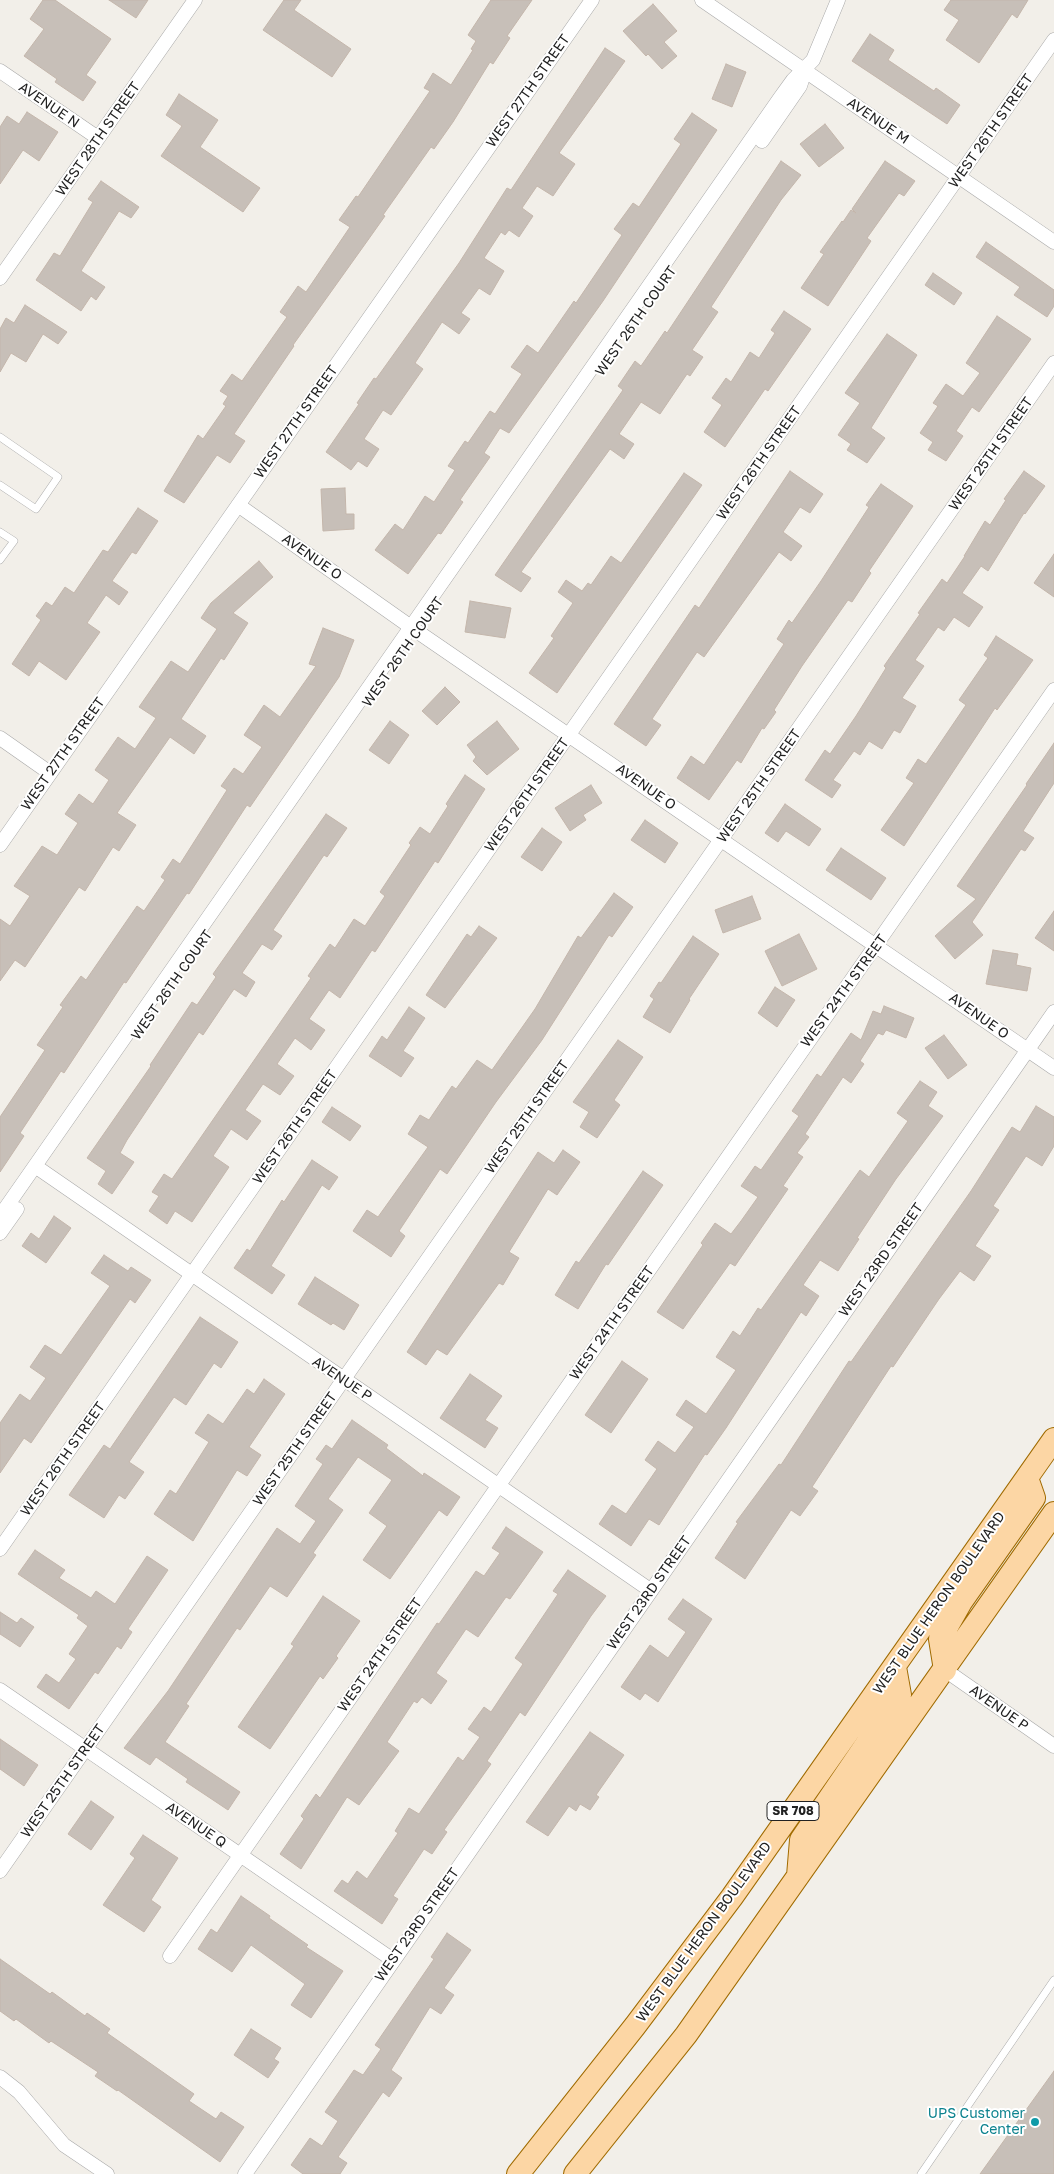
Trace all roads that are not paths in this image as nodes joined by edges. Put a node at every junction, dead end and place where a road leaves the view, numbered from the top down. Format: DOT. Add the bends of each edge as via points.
graph roads {
  1 [pos="195,0"];
  2 [pos="592,0"];
  3 [pos="702,0"];
  4 [pos="838,0"];
  5 [pos="1054,40"];
  6 [pos="0,71"];
  7 [pos="804,71"];
  8 [pos="98,138"];
  9 [pos="958,176"];
  10 [pos="1054,242"];
  11 [pos="0,278"];
  12 [pos="1054,364"];
  13 [pos="0,437"];
  14 [pos="0,485"];
  15 [pos="238,505"];
  16 [pos="0,532"];
  17 [pos="0,560"];
  18 [pos="414,629"];
  19 [pos="1054,690"];
  20 [pos="569,734"];
  21 [pos="0,738"];
  22 [pos="50,773"];
  23 [pos="722,839"];
  24 [pos="0,845"];
  25 [pos="877,945"];
  26 [pos="1054,1012"];
  27 [pos="1028,1050"];
  28 [pos="1054,1068"];
  29 [pos="39,1169"];
  30 [pos="0,1216"];
  31 [pos="0,1233"];
  32 [pos="192,1275"];
  33 [pos="344,1380"];
  34 [pos="1054,1439"];
  35 [pos="1028,1478"];
  36 [pos="498,1486"];
  37 [pos="1054,1513"];
  38 [pos="0,1549"];
  39 [pos="650,1590"];
  40 [pos="895,1667"];
  41 [pos="945,1670"];
  42 [pos="0,1690"];
  43 [pos="1054,1746"];
  44 [pos="85,1749"];
  45 [pos="240,1856"];
  46 [pos="0,1871"];
  47 [pos="798,1876"];
  48 [pos="170,1956"];
  49 [pos="393,1960"];
  50 [pos="1054,1980"];
  51 [pos="0,2077"];
  52 [pos="106,2174"];
  53 [pos="245,2174"];
  54 [pos="518,2174"];
  55 [pos="575,2174"];
  56 [pos="921,2174"];
  1 -- 8 [label="street, WEST 28TH STREET"];
  2 -- 15 [label="street, WEST 27TH STREET"];
  3 -- 7 [label="street, AVENUE M"];
  4 -- 7 [label="street, WEST 26TH COURT" via="817,52"];
  5 -- 9 [label="street, WEST 26TH STREET"];
  6 -- 8 [label="street, AVENUE N"];
  7 -- 9 [label="street, AVENUE M"];
  7 -- 18 [label="street, WEST 26TH COURT" via="800,86"];
  8 -- 11 [label="street, WEST 28TH STREET"];
  9 -- 10 [label="street, AVENUE M"];
  9 -- 20 [label="street, WEST 26TH STREET"];
  12 -- 23 [label="street, WEST 25TH STREET"];
  13 -- 14 [label="lane" via="58,477 36,509"];
  15 -- 18 [label="street, AVENUE O"];
  15 -- 22 [label="street, WEST 27TH STREET"];
  16 -- 17 [label="lane" via="14,541"];
  18 -- 20 [label="street, AVENUE O"];
  18 -- 29 [label="street, WEST 26TH COURT"];
  19 -- 25 [label="street, WEST 24TH STREET"];
  20 -- 23 [label="street, AVENUE O"];
  20 -- 32 [label="street, WEST 26TH STREET"];
  21 -- 22 [label="street"];
  22 -- 24 [label="street, WEST 27TH STREET"];
  23 -- 25 [label="street, AVENUE O"];
  23 -- 33 [label="street, WEST 25TH STREET"];
  25 -- 27 [label="street, AVENUE O"];
  25 -- 36 [label="street, WEST 24TH STREET"];
  26 -- 27 [label="street, WEST 23RD STREET"];
  27 -- 28 [label="street, AVENUE O"];
  27 -- 39 [label="street, WEST 23RD STREET"];
  29 -- 30 [label="street, WEST 26TH COURT"];
  29 -- 31 [label="street, WEST 26TH COURT"];
  29 -- 32 [label="street, AVENUE P"];
  32 -- 33 [label="street, AVENUE P"];
  32 -- 38 [label="street, WEST 26TH STREET"];
  33 -- 36 [label="street, AVENUE P"];
  33 -- 44 [label="street, WEST 25TH STREET"];
  34 -- 35 [label="main road, WEST BLUE HERON BOULEVARD / SR 708"];
  35 -- 40 [label="main road, WEST BLUE HERON BOULEVARD / SR 708"];
  35 -- 41 [label="main road" via="1034,1498 961,1602 940,1639"];
  36 -- 39 [label="street, AVENUE P"];
  36 -- 45 [label="street, WEST 24TH STREET"];
  37 -- 41 [label="main road, SR 708"];
  39 -- 49 [label="street, WEST 23RD STREET"];
  40 -- 47 [label="main road" via="900,1695 801,1840"];
  40 -- 54 [label="main road, WEST BLUE HERON BOULEVARD / SR 708" via="726,1905"];
  41 -- 43 [label="street, AVENUE P"];
  41 -- 47 [label="main road, SR 708"];
  42 -- 44 [label="street, AVENUE Q"];
  44 -- 45 [label="street, AVENUE Q"];
  44 -- 46 [label="street, WEST 25TH STREET"];
  45 -- 48 [label="street, WEST 24TH STREET"];
  45 -- 49 [label="street, AVENUE Q"];
  47 -- 55 [label="main road, SR 708" via="686,2035"];
  49 -- 53 [label="street, WEST 23RD STREET"];
  50 -- 56 [label="lane"];
  51 -- 52 [label="street" via="19,2092 64,2145"];
}
